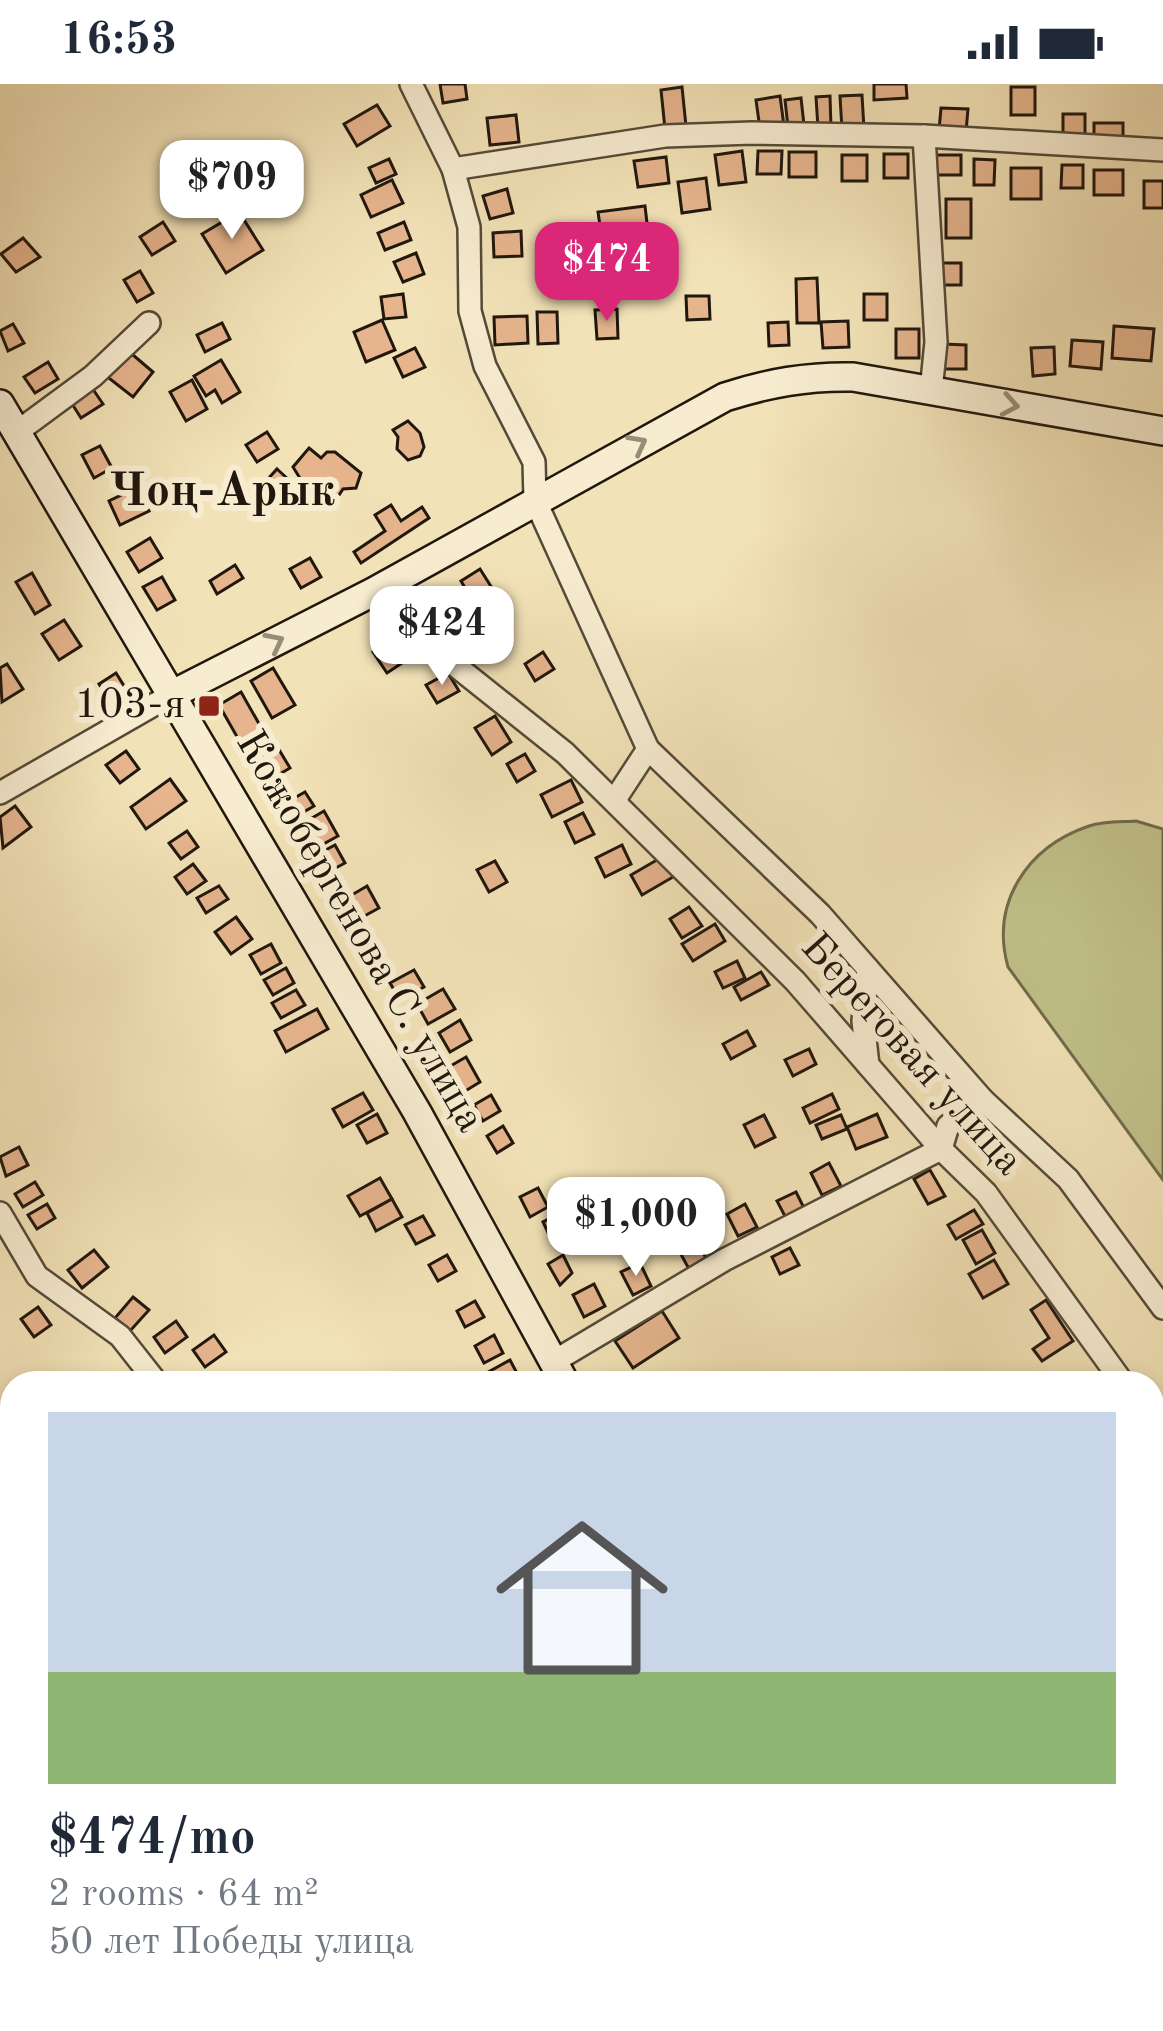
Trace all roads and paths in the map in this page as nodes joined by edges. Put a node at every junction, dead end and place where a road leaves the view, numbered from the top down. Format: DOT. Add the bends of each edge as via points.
graph roads {
  1 [pos="411,84"];
  2 [pos="925,136"];
  3 [pos="1163,150"];
  4 [pos="453,169"];
  5 [pos="149,323"];
  6 [pos="932,392"];
  7 [pos="0,404"];
  8 [pos="1163,431"];
  9 [pos="17,432"];
  10 [pos="535,500"];
  11 [pos="373,592"];
  12 [pos="171,695"];
  13 [pos="648,749"];
  14 [pos="0,794"];
  15 [pos="614,801"];
  16 [pos="868,969"];
  17 [pos="868,1064"];
  18 [pos="983,1100"];
  19 [pos="941,1149"];
  20 [pos="0,1213"];
  21 [pos="1163,1308"];
  22 [pos="148,1371"];
  23 [pos="558,1371"];
  24 [pos="560,1371"];
  25 [pos="1114,1371"];
  1 -- 4 [label="street, Береговая улица"];
  2 -- 3 [label="street"];
  2 -- 4 [label="street" via="665,136"];
  2 -- 6 [label="street"];
  4 -- 10 [label="street, Береговая улица" via="469,227 470,311 485,366 534,462"];
  5 -- 9 [label="street"];
  6 -- 8 [label="main road, one-way"];
  10 -- 6 [label="main road, one-way" via="725,397 771,382 853,377"];
  7 -- 9 [label="main road, Кожобергенова С. улица"];
  9 -- 12 [label="main road, Кожобергенова С. улица"];
  10 -- 11 [label="main road"];
  10 -- 13 [label="street, Береговая улица"];
  12 -- 11 [label="main road, one-way"];
  11 -- 15 [label="street, Береговая улица"];
  12 -- 14 [label="street"];
  12 -- 23 [label="main road, Кожобергенова С. улица" via="417,1112"];
  13 -- 15 [label="street"];
  13 -- 16 [label="street, Береговая улица"];
  15 -- 17 [label="street, Береговая улица"];
  16 -- 17 [label="street"];
  16 -- 18 [label="street, Береговая улица"];
  17 -- 19 [label="street, Береговая улица"];
  18 -- 19 [label="street" via="948,1126"];
  18 -- 21 [label="street, Береговая улица" via="1068,1179"];
  19 -- 24 [label="street" via="724,1259"];
  19 -- 25 [label="street, Береговая улица" via="986,1192"];
  20 -- 22 [label="street" via="37,1276 120,1336"];
}
